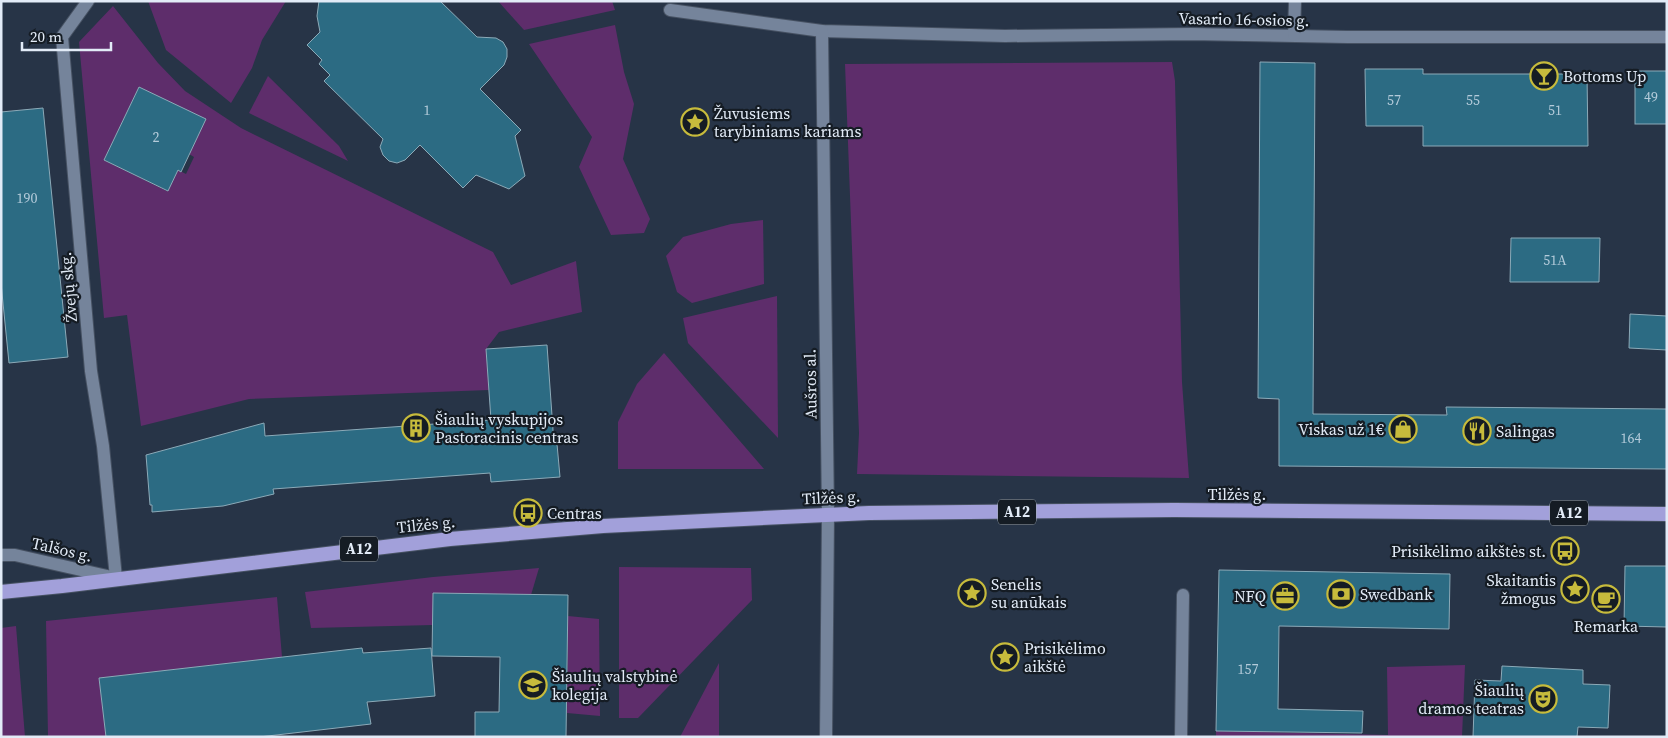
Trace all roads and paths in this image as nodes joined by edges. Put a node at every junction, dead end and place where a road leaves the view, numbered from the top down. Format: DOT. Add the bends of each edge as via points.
graph roads {
  1 [pos="88,1"];
  2 [pos="1294,1"];
  3 [pos="670,10"];
  4 [pos="822,31"];
  5 [pos="1294,35"];
  6 [pos="1667,37"];
  7 [pos="1667,514"];
  8 [pos="828,515"];
  9 [pos="1,555"];
  10 [pos="116,578"];
  11 [pos="1,592"];
  12 [pos="1183,595"];
  13 [pos="826,737"];
  14 [pos="1181,737"];
  1 -- 10 [label="street, Žvejų skg." via="62,37 91,371 103,446"];
  2 -- 5 [label="street"];
  3 -- 4 [label="street, Vasario 16-osios g."];
  4 -- 5 [label="street, Vasario 16-osios g." via="1005,36"];
  4 -- 8 [label="street, Aušros al."];
  5 -- 6 [label="street, Vasario 16-osios g."];
  7 -- 8 [label="highway, Tilžės g. / A12" via="1174,510"];
  8 -- 10 [label="highway, Tilžės g. / A12" via="603,526 450,539"];
  8 -- 13 [label="street, Aušros al."];
  9 -- 10 [label="street, Talšos g." via="15,555"];
  10 -- 11 [label="highway, Tilžės g. / A12"];
  12 -- 14 [label="street"];
}
